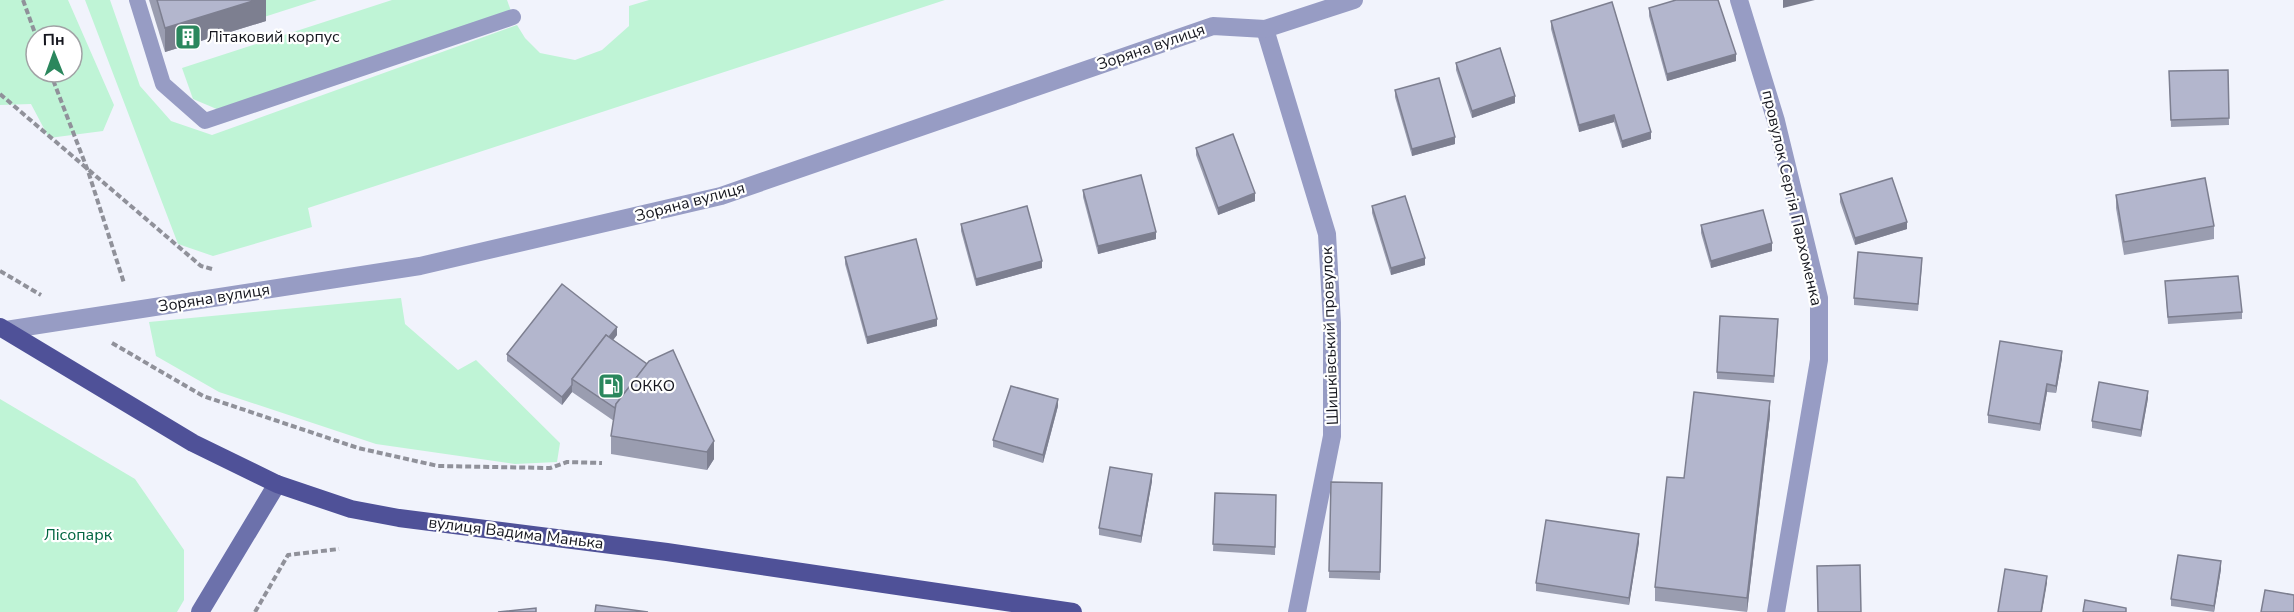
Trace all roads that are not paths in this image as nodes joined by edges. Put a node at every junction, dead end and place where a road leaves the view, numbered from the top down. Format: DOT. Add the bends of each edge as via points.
graph roads {
  1 [pos="137,0"];
  2 [pos="1354,0"];
  3 [pos="1739,0"];
  4 [pos="513,18"];
  5 [pos="1265,28"];
  6 [pos="3,329"];
  7 [pos="277,484"];
  8 [pos="200,612"];
  9 [pos="1073,612"];
  10 [pos="1297,612"];
  11 [pos="1776,612"];
  1 -- 4 [label="lane" via="163,84 205,121"];
  2 -- 5 [label="street, Зоряна вулиця"];
  3 -- 11 [label="street, провулок Сергія Пархоменка" via="1776,121 1819,298 1819,360"];
  5 -- 6 [label="street, Зоряна вулиця" via="1213,26 721,196 420,266"];
  5 -- 10 [label="street, Шишківський провулок" via="1327,234 1332,323 1332,436"];
  6 -- 7 [label="main road, вулиця Вадима Манька" via="193,443"];
  7 -- 8 [label="street"];
  7 -- 9 [label="main road, вулиця Вадима Манька" via="351,509 399,518 667,552"];
}
